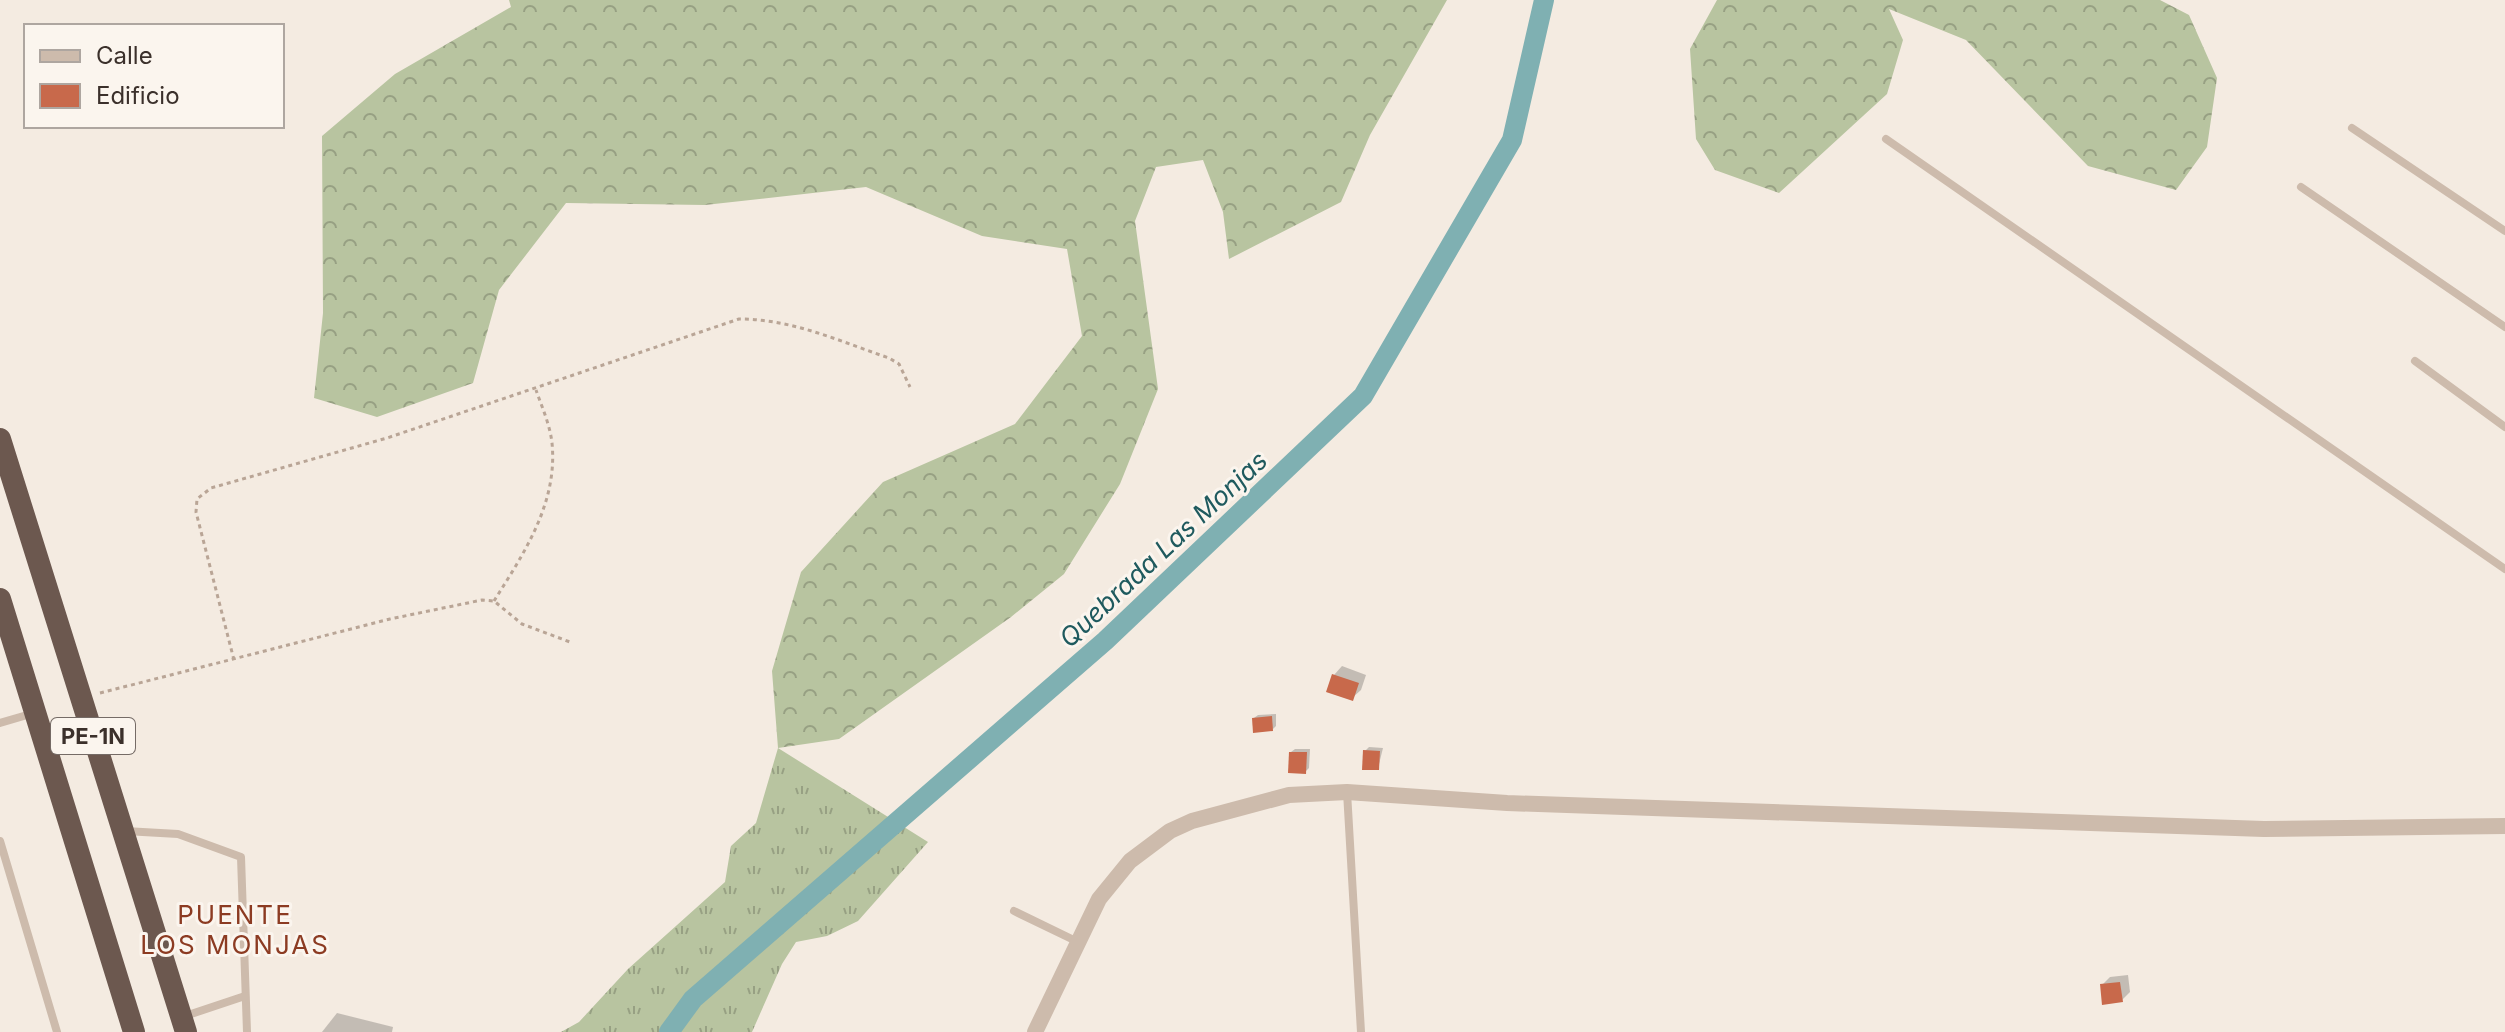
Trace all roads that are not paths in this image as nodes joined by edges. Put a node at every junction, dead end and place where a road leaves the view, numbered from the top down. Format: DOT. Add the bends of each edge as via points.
graph roads {
  1 [pos="2352,128"];
  2 [pos="1886,139"];
  3 [pos="2301,187"];
  4 [pos="2505,231"];
  5 [pos="2505,327"];
  6 [pos="2415,361"];
  7 [pos="2505,427"];
  8 [pos="0,439"];
  9 [pos="2505,569"];
  10 [pos="0,599"];
  11 [pos="35,713"];
  12 [pos="0,723"];
  13 [pos="1347,792"];
  14 [pos="2505,826"];
  15 [pos="123,831"];
  16 [pos="0,841"];
  17 [pos="1014,911"];
  18 [pos="1078,942"];
  19 [pos="245,996"];
  20 [pos="184,1025"];
  21 [pos="57,1032"];
  22 [pos="134,1032"];
  23 [pos="247,1032"];
  24 [pos="1035,1032"];
  25 [pos="1361,1032"];
  1 -- 4 [label="lane"];
  2 -- 9 [label="lane"];
  3 -- 5 [label="lane"];
  6 -- 7 [label="lane"];
  8 -- 15 [label="highway, PE-1N"];
  10 -- 11 [label="highway, PE-1N"];
  11 -- 12 [label="lane"];
  11 -- 22 [label="highway, PE-1N"];
  13 -- 14 [label="street" via="1507,803 2249,828"];
  13 -- 18 [label="street" via="1259,801 1170,831 1112,880"];
  13 -- 25 [label="lane"];
  15 -- 19 [label="lane" via="178,834 241,857"];
  15 -- 20 [label="highway, PE-1N"];
  16 -- 21 [label="lane"];
  17 -- 18 [label="lane"];
  18 -- 24 [label="street"];
  19 -- 20 [label="lane"];
  19 -- 23 [label="lane"];
}
